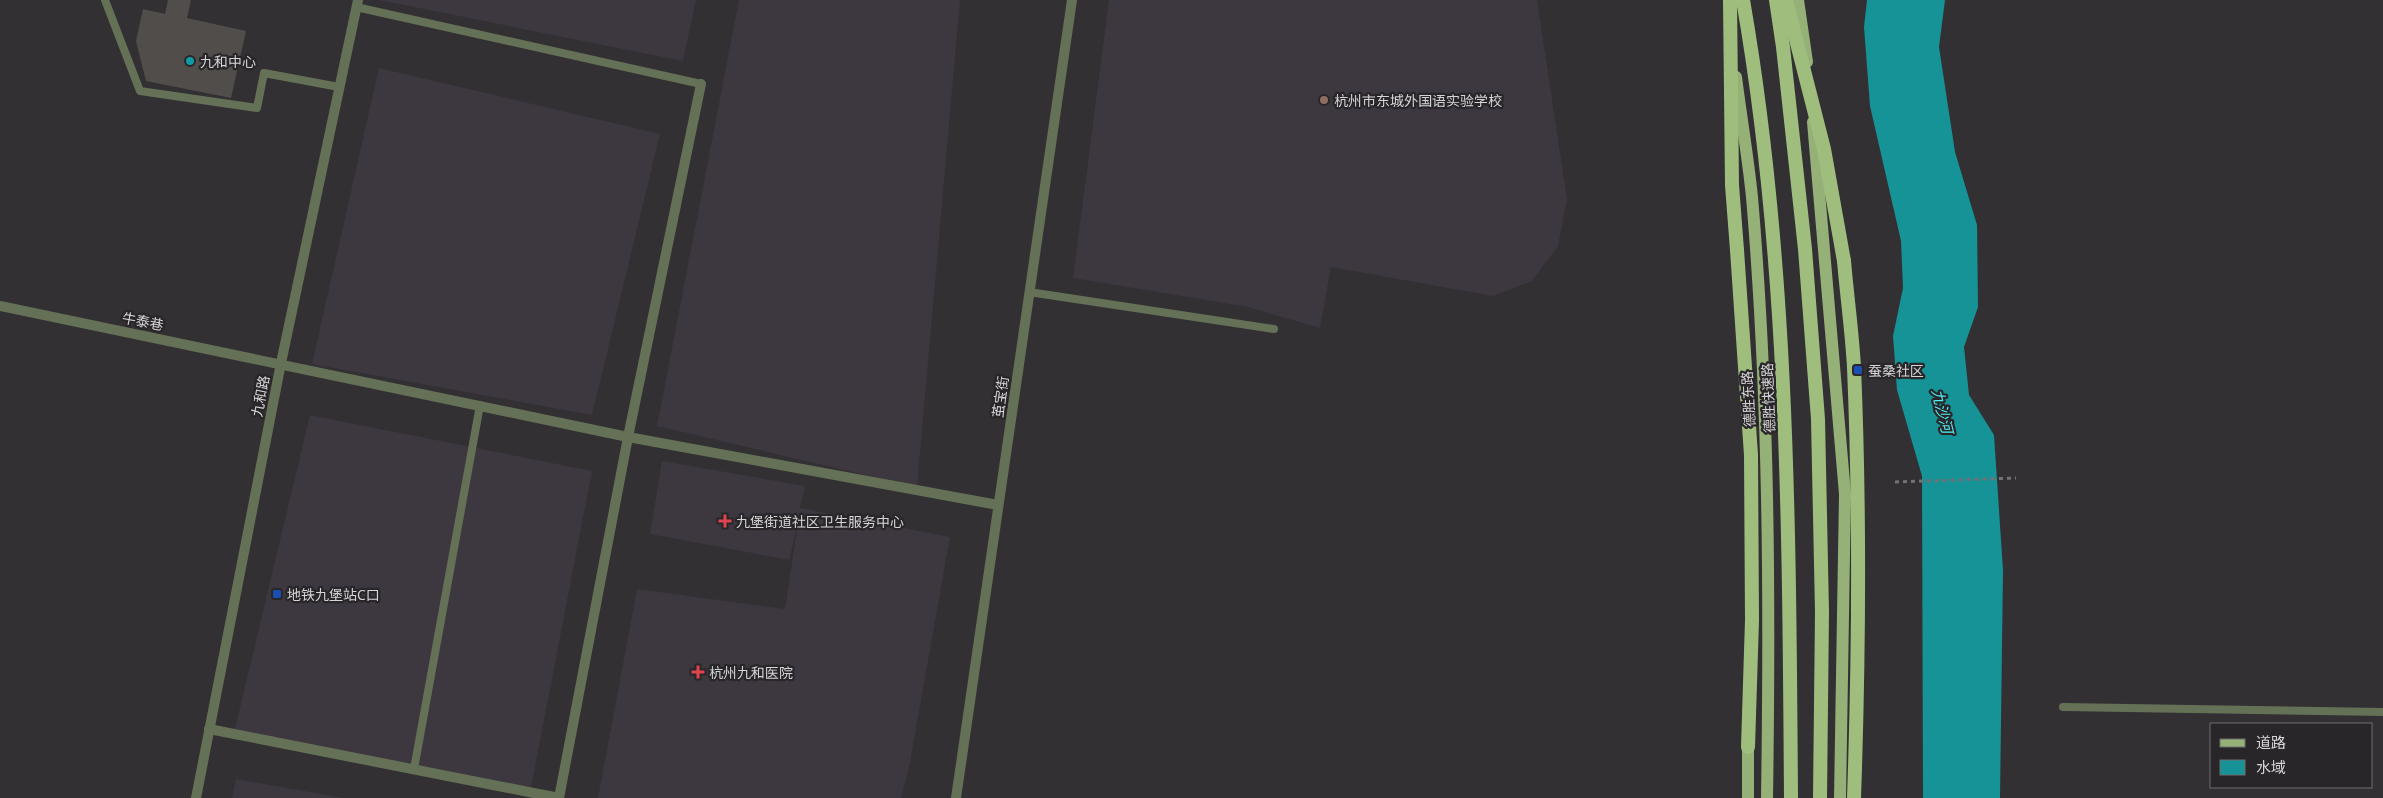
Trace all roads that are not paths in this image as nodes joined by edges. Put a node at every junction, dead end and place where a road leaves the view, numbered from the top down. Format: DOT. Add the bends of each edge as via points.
graph roads {
  1 [pos="105,0"];
  2 [pos="1072,0"];
  3 [pos="1724,0"];
  4 [pos="1730,0"];
  5 [pos="1743,0"];
  6 [pos="1776,0"];
  7 [pos="1786,0"];
  8 [pos="1798,0"];
  9 [pos="357,4"];
  10 [pos="701,84"];
  11 [pos="339,87"];
  12 [pos="1029,292"];
  13 [pos="0,306"];
  14 [pos="1274,329"];
  15 [pos="281,363"];
  16 [pos="480,405"];
  17 [pos="628,437"];
  18 [pos="998,505"];
  19 [pos="2063,708"];
  20 [pos="2383,712"];
  21 [pos="209,729"];
  22 [pos="1748,748"];
  23 [pos="414,769"];
  24 [pos="196,798"];
  25 [pos="559,798"];
  26 [pos="956,798"];
  27 [pos="1748,798"];
  28 [pos="1767,798"];
  29 [pos="1791,798"];
  30 [pos="1820,798"];
  31 [pos="1840,798"];
  32 [pos="1854,798"];
  1 -- 11 [label="lane" via="140,91 257,108 264,73"];
  2 -- 12 [label="street, 茧宝街"];
  3 -- 28 [label="main road, 德胜东路" via="1752,195 1767,452 1770,644"];
  4 -- 22 [label="highway, bridge" via="1732,184 1751,455 1752,620"];
  5 -- 29 [label="highway, 德胜快速路" via="1773,218 1784,368"];
  6 -- 30 [label="highway" via="1784,47 1805,249 1818,419 1822,612"];
  7 -- 32 [label="highway, bridge" via="1824,149 1844,261 1852,346 1858,698"];
  8 -- 31 [label="main road" via="1822,214 1845,494"];
  9 -- 10 [label="lane"];
  9 -- 11 [label="street, 九和路"];
  10 -- 17 [label="street"];
  11 -- 15 [label="street, 九和路"];
  12 -- 14 [label="lane"];
  12 -- 18 [label="street, 茧宝街"];
  13 -- 15 [label="street, 牛泰巷"];
  15 -- 16 [label="street, 牛泰巷"];
  15 -- 21 [label="street, 九和路"];
  16 -- 17 [label="street, 牛泰巷"];
  16 -- 23 [label="lane"];
  17 -- 18 [label="street, 牛泰巷"];
  17 -- 25 [label="street"];
  18 -- 26 [label="street, 茧宝街"];
  19 -- 20 [label="lane"];
  21 -- 23 [label="street"];
  21 -- 24 [label="street, 九和路"];
  22 -- 27 [label="main road"];
  23 -- 25 [label="street"];
}
